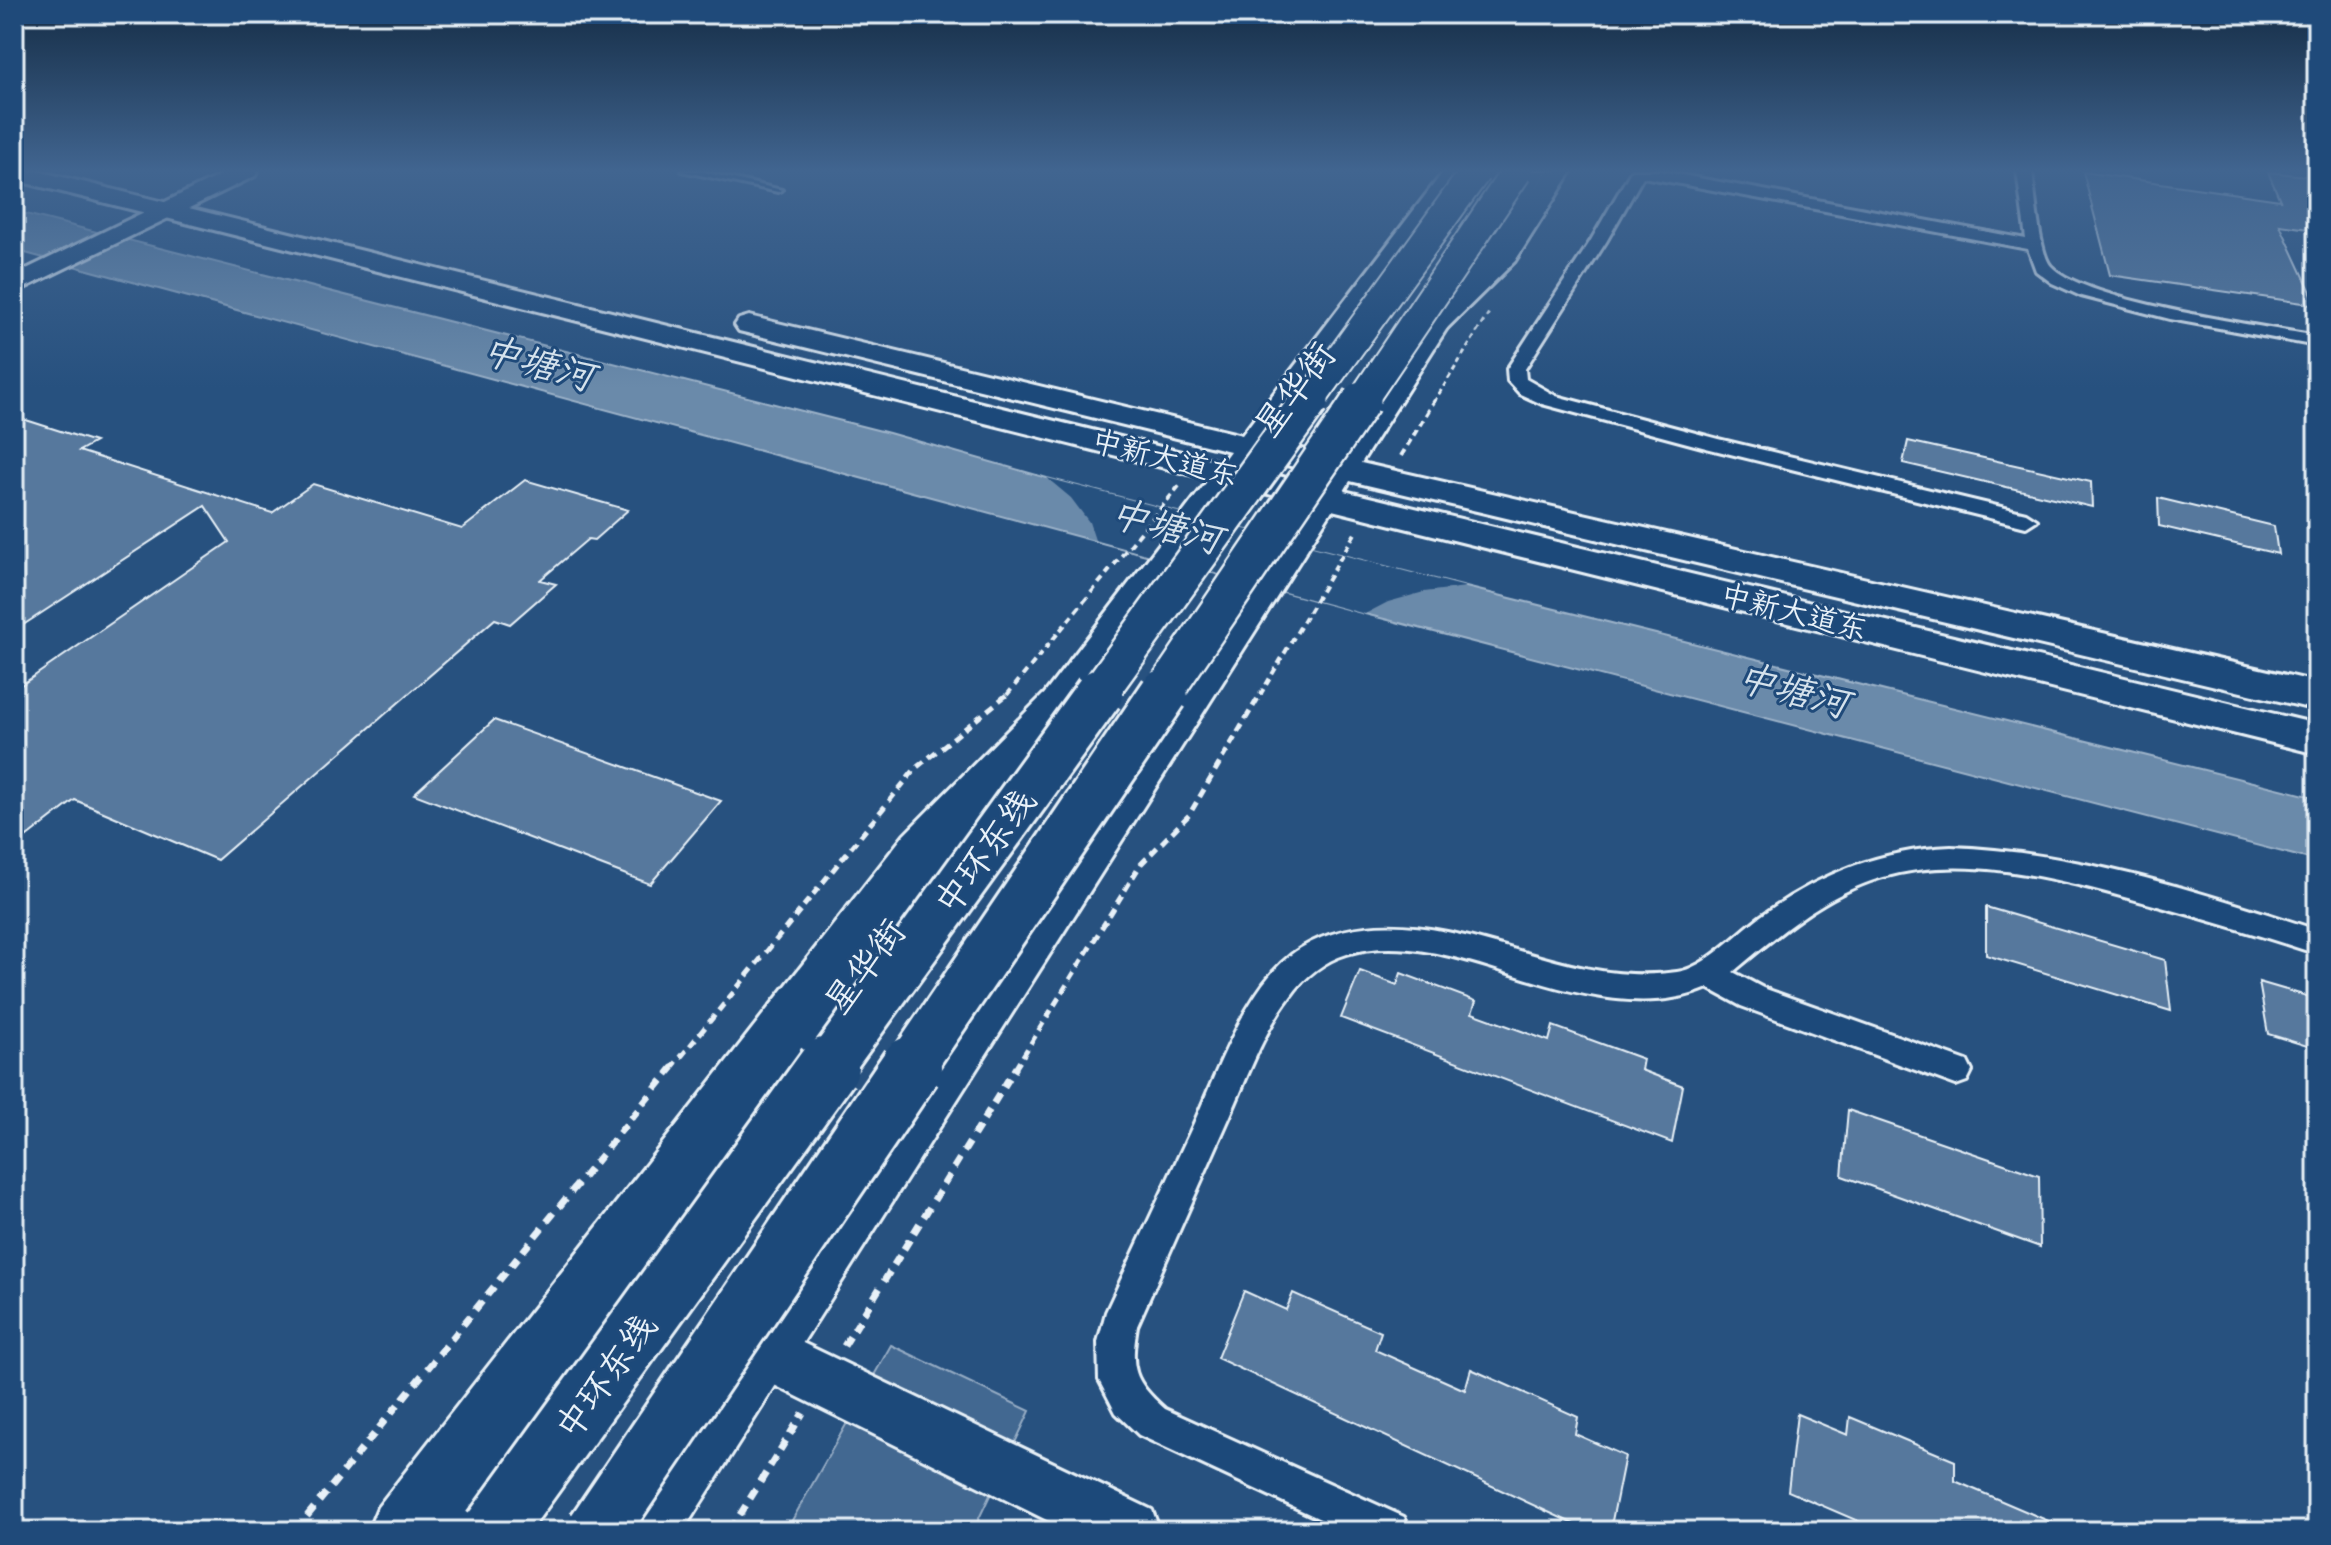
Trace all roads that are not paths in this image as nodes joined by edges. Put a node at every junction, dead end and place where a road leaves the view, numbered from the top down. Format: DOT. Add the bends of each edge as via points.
graph roads {
  1 [pos="103,243"];
  2 [pos="298,243"];
  3 [pos="405,243"];
  4 [pos="1403,243"];
  5 [pos="1424,243"];
  6 [pos="1468,243"];
  7 [pos="1487,243"];
  8 [pos="1513,243"];
  9 [pos="1597,243"];
  10 [pos="2021,243"];
  11 [pos="2037,246"];
  12 [pos="472,259"];
  13 [pos="14,285"];
  14 [pos="717,318"];
  15 [pos="1431,327"];
  16 [pos="2317,341"];
  17 [pos="1252,447"];
  18 [pos="1231,475"];
  19 [pos="1329,482"];
  20 [pos="1378,494"];
  21 [pos="2026,520"];
  22 [pos="2317,696"];
  23 [pos="1058,705"];
  24 [pos="2317,739"];
  25 [pos="2317,942"];
  26 [pos="1710,974"];
  27 [pos="1956,1071"];
  28 [pos="763,1351"];
  29 [pos="402,1531"];
  30 [pos="444,1531"];
  31 [pos="493,1531"];
  32 [pos="597,1531"];
  33 [pos="646,1531"];
  34 [pos="1131,1531"];
  35 [pos="1390,1531"];
  1 -- 13 [label="street"];
  2 -- 18 [label="main road, 中新大道东"];
  3 -- 12 [label="main road"];
  4 -- 17 [label="main road, 星华街"];
  5 -- 31 [label="highway, 中环东线, bridge"];
  6 -- 32 [label="highway, 中环东线, bridge"];
  7 -- 15 [label="main road"];
  8 -- 15 [label="highway"];
  9 -- 21 [label="street" via="1516,369 1517,381 1527,390 1713,444"];
  10 -- 11 [label="street"];
  11 -- 16 [label="street" via="2044,272 2113,300"];
  14 -- 17 [label="main road, 中新大道东"];
  15 -- 19 [label="main road"];
  17 -- 18 [label="main road, 星华街"];
  17 -- 19 [label="main road, 中新大道东"];
  18 -- 19 [label="main road, 中新大道东"];
  18 -- 23 [label="main road, 星华街" via="1200,518 1148,554"];
  19 -- 20 [label="main road, 中新大道东"];
  19 -- 28 [label="main road"];
  20 -- 22 [label="main road, 中新大道东"];
  20 -- 24 [label="main road, 中新大道东"];
  23 -- 29 [label="highway" via="920,848"];
  23 -- 30 [label="main road, 星华街"];
  25 -- 26 [label="street" via="2102,880 2025,864 1920,859 1880,867 1819,893"];
  26 -- 27 [label="street" via="1752,997"];
  26 -- 35 [label="street" via="1679,985 1592,984 1428,940 1393,936 1361,938 1312,956 1275,991 1119,1325 1116,1379 1128,1401 1152,1422"];
  28 -- 33 [label="main road"];
  28 -- 34 [label="street"];
}
